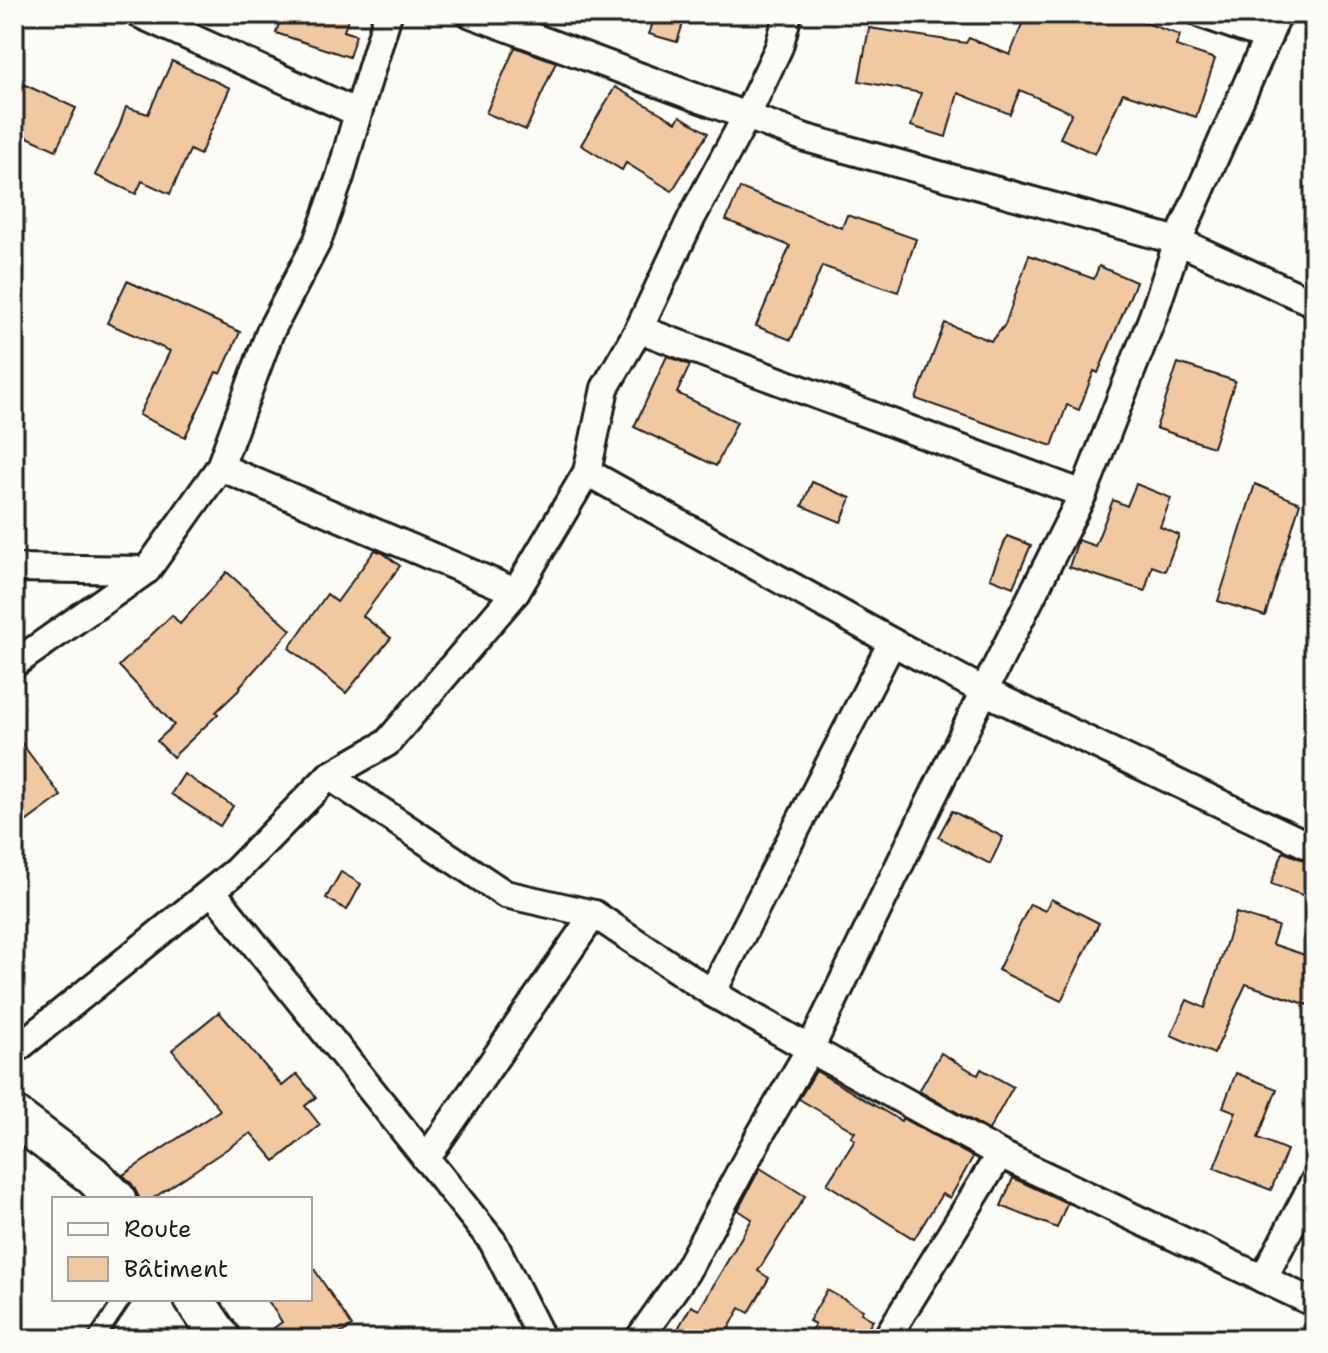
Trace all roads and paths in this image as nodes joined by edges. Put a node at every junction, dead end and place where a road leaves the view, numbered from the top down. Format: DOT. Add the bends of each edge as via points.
graph roads {
  1 [pos="139,14"];
  2 [pos="388,14"];
  3 [pos="471,14"];
  4 [pos="788,14"];
  5 [pos="1201,14"];
  6 [pos="1273,26"];
  7 [pos="358,113"];
  8 [pos="746,117"];
  9 [pos="1178,241"];
  10 [pos="1314,303"];
  11 [pos="639,329"];
  12 [pos="220,467"];
  13 [pos="587,472"];
  14 [pos="1083,494"];
  15 [pos="14,568"];
  16 [pos="147,570"];
  17 [pos="516,592"];
  18 [pos="892,642"];
  19 [pos="16,657"];
  20 [pos="984,691"];
  21 [pos="329,776"];
  22 [pos="1314,848"];
  23 [pos="212,891"];
  24 [pos="594,914"];
  25 [pos="712,993"];
  26 [pos="810,1049"];
  27 [pos="14,1051"];
  28 [pos="14,1116"];
  29 [pos="1000,1154"];
  30 [pos="426,1159"];
  31 [pos="1314,1182"];
  32 [pos="114,1197"];
  33 [pos="1263,1279"];
  34 [pos="122,1301"];
  35 [pos="195,1301"];
  36 [pos="1314,1303"];
  37 [pos="96,1339"];
  38 [pos="221,1339"];
  39 [pos="542,1339"];
  40 [pos="639,1339"];
  41 [pos="886,1339"];
  1 -- 7 [label="street"];
  2 -- 7 [label="street"];
  3 -- 8 [label="street"];
  4 -- 8 [label="street" via="779,47"];
  5 -- 6 [label="street"];
  6 -- 9 [label="street"];
  7 -- 12 [label="street" via="317,242 270,332"];
  8 -- 9 [label="street"];
  8 -- 11 [label="street"];
  9 -- 10 [label="street"];
  9 -- 14 [label="street"];
  11 -- 13 [label="street" via="605,388"];
  11 -- 14 [label="street"];
  12 -- 16 [label="street"];
  12 -- 17 [label="street"];
  13 -- 17 [label="street"];
  13 -- 18 [label="street"];
  14 -- 20 [label="street"];
  15 -- 16 [label="street"];
  16 -- 19 [label="street"];
  17 -- 21 [label="street" via="387,743"];
  18 -- 20 [label="street"];
  18 -- 25 [label="street"];
  20 -- 22 [label="street"];
  20 -- 26 [label="street"];
  21 -- 23 [label="street"];
  21 -- 24 [label="street" via="505,894"];
  23 -- 27 [label="street"];
  23 -- 30 [label="street"];
  24 -- 25 [label="street"];
  24 -- 30 [label="street"];
  25 -- 26 [label="street"];
  26 -- 29 [label="street"];
  26 -- 40 [label="street" via="686,1272"];
  28 -- 32 [label="street"];
  29 -- 33 [label="street"];
  29 -- 41 [label="street"];
  30 -- 39 [label="street" via="493,1242"];
  31 -- 33 [label="street"];
  33 -- 36 [label="street"];
  34 -- 37 [label="lane"];
  35 -- 38 [label="street"];
}
